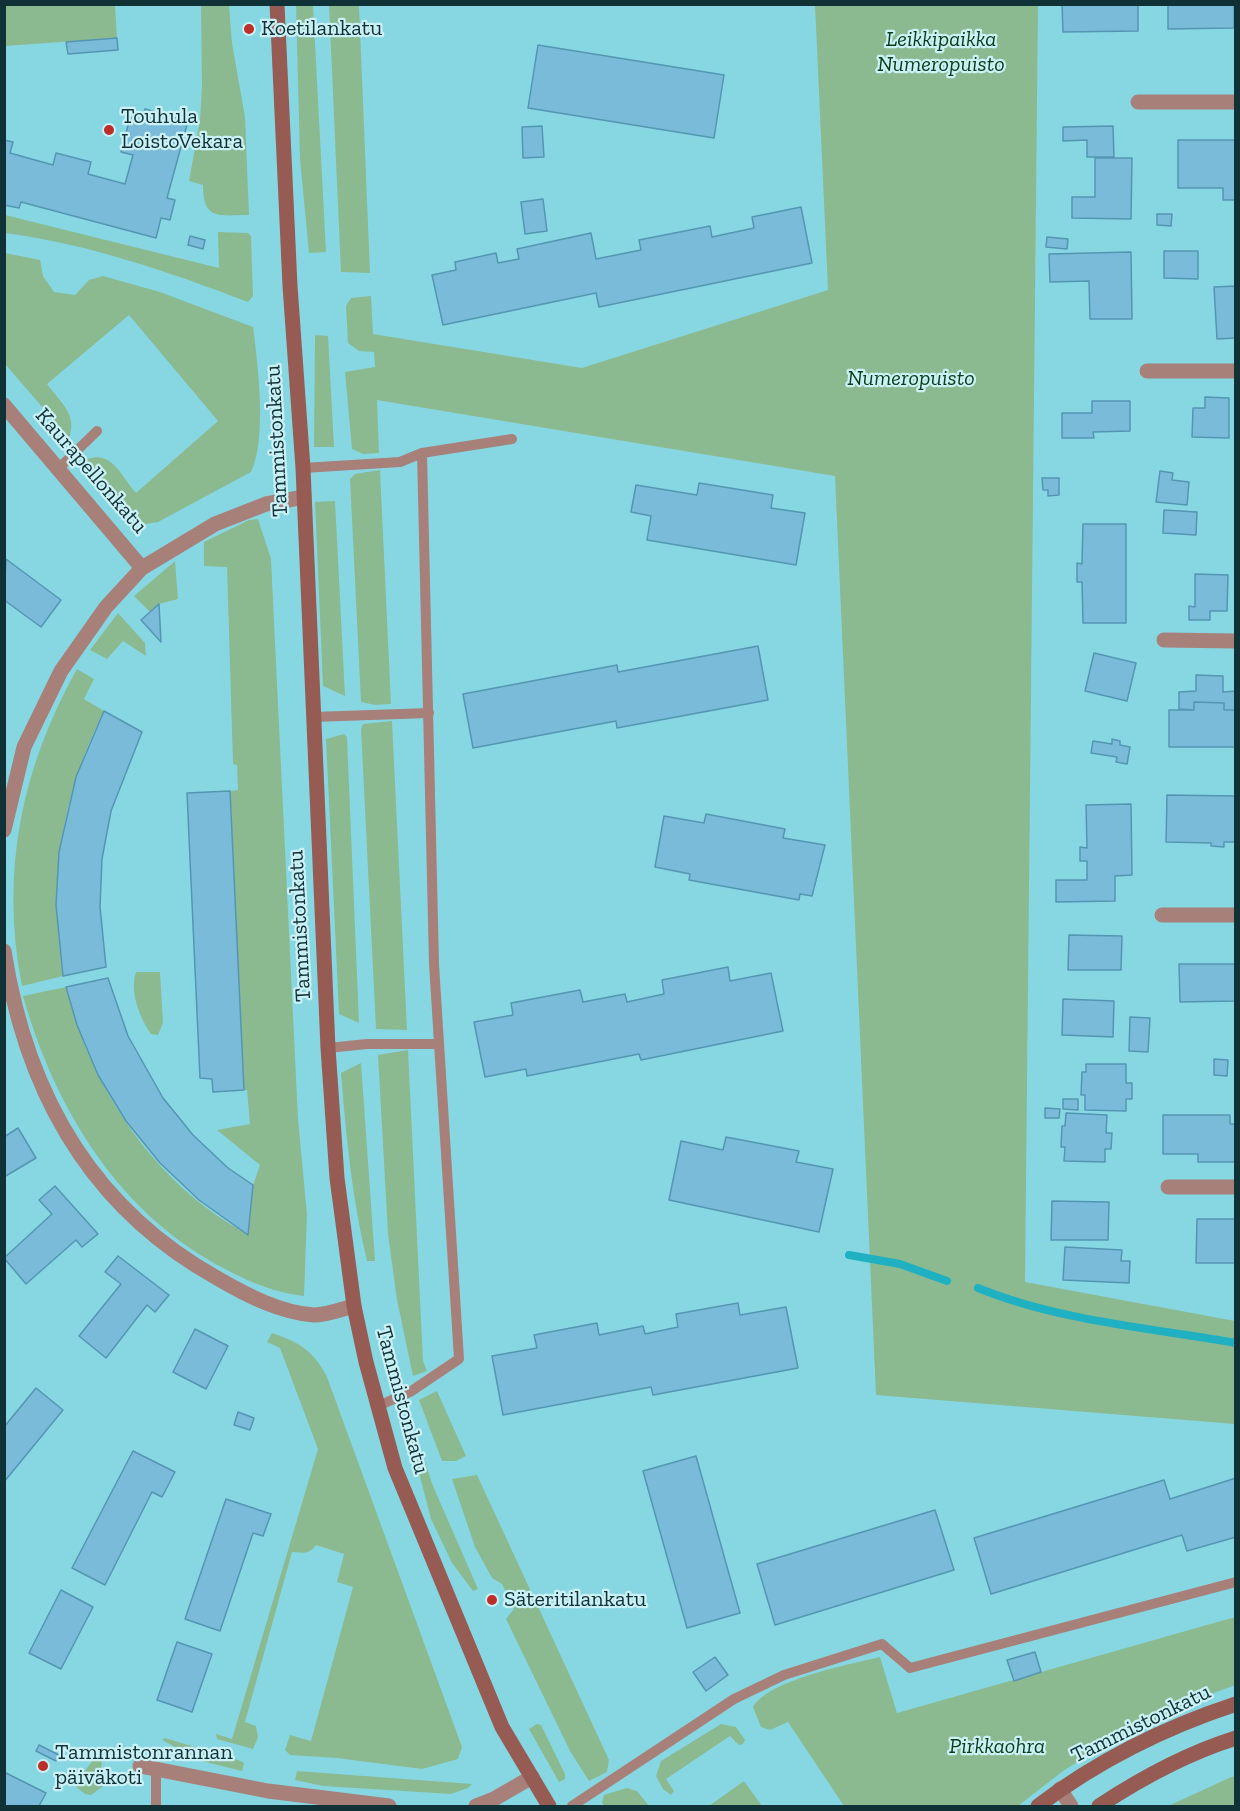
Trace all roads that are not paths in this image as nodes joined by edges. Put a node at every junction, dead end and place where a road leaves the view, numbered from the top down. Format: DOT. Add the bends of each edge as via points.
graph roads {
  1 [pos="277,4"];
  2 [pos="1138,102"];
  3 [pos="1236,102"];
  4 [pos="1147,371"];
  5 [pos="1236,371"];
  6 [pos="4,405"];
  7 [pos="97,431"];
  8 [pos="512,439"];
  9 [pos="422,453"];
  10 [pos="303,468"];
  11 [pos="58,469"];
  12 [pos="304,497"];
  13 [pos="142,568"];
  14 [pos="1164,640"];
  15 [pos="1236,642"];
  16 [pos="429,713"];
  17 [pos="314,717"];
  18 [pos="4,830"];
  19 [pos="1162,915"];
  20 [pos="1236,915"];
  21 [pos="4,951"];
  22 [pos="438,1044"];
  23 [pos="328,1048"];
  24 [pos="1168,1187"];
  25 [pos="1236,1187"];
  26 [pos="354,1306"];
  27 [pos="378,1406"];
  28 [pos="1236,1582"];
  29 [pos="1236,1704"];
  30 [pos="1236,1738"];
  31 [pos="140,1766"];
  32 [pos="156,1767"];
  33 [pos="532,1777"];
  34 [pos="1060,1789"];
  35 [pos="156,1806"];
  36 [pos="389,1806"];
  37 [pos="476,1806"];
  38 [pos="549,1806"];
  39 [pos="572,1806"];
  40 [pos="1038,1806"];
  41 [pos="1071,1806"];
  42 [pos="1099,1806"];
  1 -- 10 [label="street, Tammistonkatu"];
  2 -- 3 [label="street"];
  4 -- 5 [label="street"];
  6 -- 11 [label="street, Kaurapellonkatu"];
  7 -- 11 [label="lane"];
  8 -- 9 [label="lane"];
  9 -- 10 [label="lane" via="400,462"];
  9 -- 16 [label="lane"];
  10 -- 12 [label="street, Tammistonkatu"];
  11 -- 13 [label="street, Kaurapellonkatu"];
  12 -- 13 [label="street" via="266,504 215,524"];
  12 -- 17 [label="street, Tammistonkatu"];
  13 -- 18 [label="street" via="91,627 48,696 24,747"];
  14 -- 15 [label="street"];
  16 -- 17 [label="lane"];
  16 -- 22 [label="lane"];
  17 -- 23 [label="street, Tammistonkatu"];
  19 -- 20 [label="street"];
  21 -- 26 [label="street" via="11,994 36,1075 74,1146 133,1217 192,1264 273,1305 316,1315"];
  22 -- 23 [label="lane"];
  22 -- 27 [label="lane" via="459,1359 410,1392"];
  23 -- 26 [label="street, Tammistonkatu" via="337,1178"];
  24 -- 25 [label="street"];
  26 -- 27 [label="street, Tammistonkatu"];
  27 -- 33 [label="street, Tammistonkatu" via="395,1468 428,1551 502,1727"];
  28 -- 39 [label="lane" via="910,1668 882,1644 784,1675 734,1699"];
  29 -- 34 [label="street, Tammistonkatu" via="1160,1734"];
  30 -- 42 [label="street" via="1215,1744 1128,1787"];
  31 -- 32 [label="street"];
  32 -- 35 [label="lane"];
  32 -- 36 [label="street" via="267,1791"];
  33 -- 37 [label="street"];
  33 -- 38 [label="street, Tammistonkatu"];
  34 -- 40 [label="street, Tammistonkatu"];
  34 -- 41 [label="street"];
}
